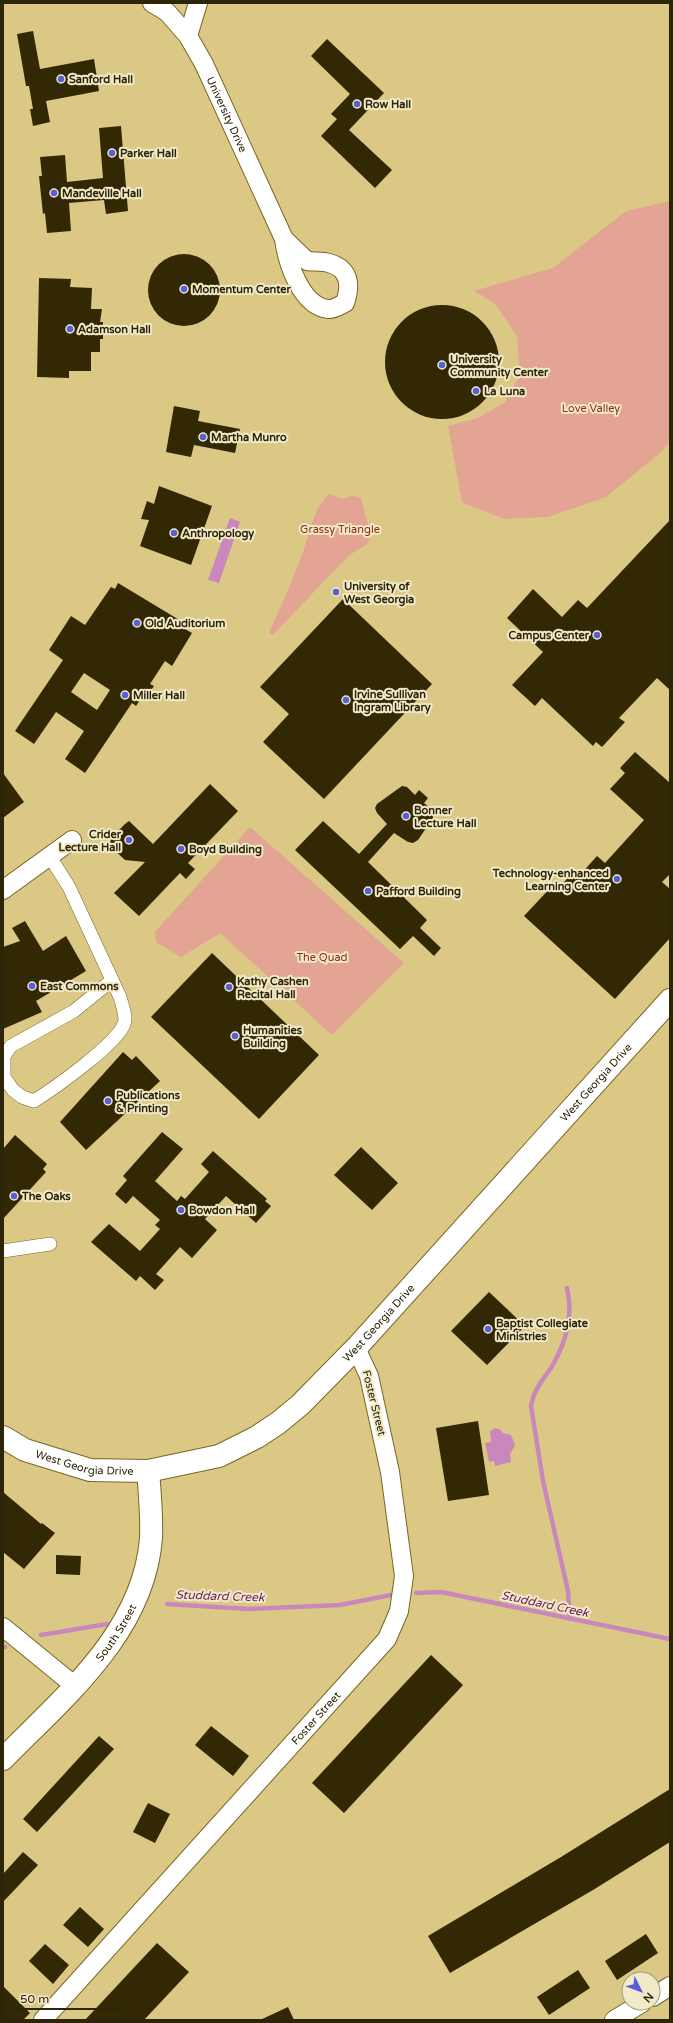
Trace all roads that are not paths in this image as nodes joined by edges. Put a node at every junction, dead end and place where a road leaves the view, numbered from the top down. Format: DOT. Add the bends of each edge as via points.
graph roads {
  1 [pos="152,3"];
  2 [pos="198,3"];
  3 [pos="188,36"];
  4 [pos="284,239"];
  5 [pos="72,840"];
  6 [pos="50,857"];
  7 [pos="3,890"];
  8 [pos="111,981"];
  9 [pos="670,1000"];
  10 [pos="50,1244"];
  11 [pos="3,1251"];
  12 [pos="356,1348"];
  13 [pos="3,1437"];
  14 [pos="148,1471"];
  15 [pos="3,1627"];
  16 [pos="75,1686"];
  17 [pos="3,1758"];
  18 [pos="670,1986"];
  19 [pos="661,1991"];
  20 [pos="629,2011"];
  21 [pos="43,2020"];
  22 [pos="614,2020"];
  1 -- 3 [label="street, University Drive" via="167,12"];
  2 -- 3 [label="street"];
  3 -- 4 [label="street, University Drive" via="204,64"];
  5 -- 6 [label="street"];
  6 -- 7 [label="street"];
  6 -- 8 [label="street" via="69,887"];
  8 -- 8 [label="street" via="124,1010 124,1024 111,1042 56,1087 34,1101 12,1090 4,1077 3,1067 4,1056 11,1046 74,1011"];
  9 -- 12 [label="street, West Georgia Drive"];
  10 -- 11 [label="street"];
  12 -- 14 [label="street, West Georgia Drive" via="300,1405 257,1437 219,1456"];
  12 -- 21 [label="street, Foster Street" via="369,1376 389,1465 404,1576 399,1612 387,1639"];
  13 -- 14 [label="street, West Georgia Drive" via="25,1450 90,1470"];
  14 -- 16 [label="street, South Street" via="150,1540 139,1590 122,1626"];
  15 -- 16 [label="street"];
  16 -- 17 [label="street, South Street"];
  18 -- 19 [label="street"];
  20 -- 22 [label="street"];
}
